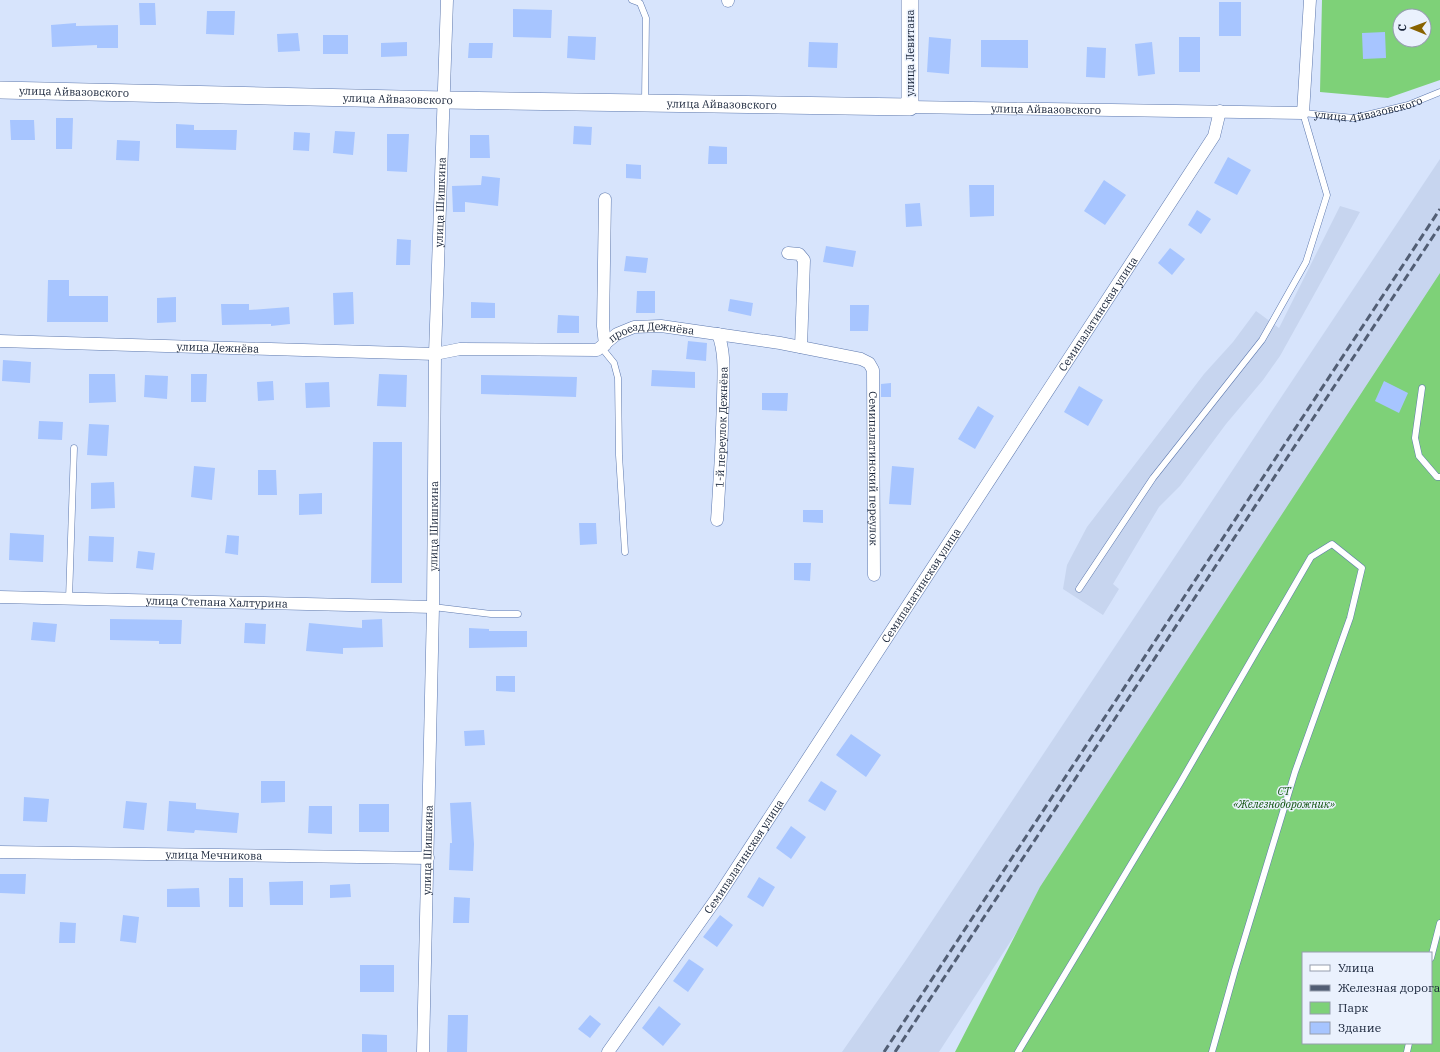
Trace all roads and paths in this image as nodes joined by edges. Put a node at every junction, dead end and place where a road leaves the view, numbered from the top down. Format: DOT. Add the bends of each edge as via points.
graph roads {
  1 [pos="447,0"];
  2 [pos="632,0"];
  3 [pos="910,0"];
  4 [pos="1310,0"];
  5 [pos="0,90"];
  6 [pos="1440,92"];
  7 [pos="445,100"];
  8 [pos="645,103"];
  9 [pos="910,107"];
  10 [pos="1220,111"];
  11 [pos="1304,113"];
  12 [pos="605,199"];
  13 [pos="788,253"];
  14 [pos="718,334"];
  15 [pos="0,341"];
  16 [pos="603,346"];
  17 [pos="801,347"];
  18 [pos="435,354"];
  19 [pos="869,363"];
  20 [pos="1422,388"];
  21 [pos="74,448"];
  22 [pos="1440,477"];
  23 [pos="717,520"];
  24 [pos="625,552"];
  25 [pos="874,575"];
  26 [pos="1079,589"];
  27 [pos="0,597"];
  28 [pos="69,599"];
  29 [pos="433,607"];
  30 [pos="518,614"];
  31 [pos="0,852"];
  32 [pos="428,858"];
  33 [pos="1440,923"];
  34 [pos="1432,954"];
  35 [pos="423,1052"];
  36 [pos="608,1052"];
  37 [pos="1018,1052"];
  38 [pos="1212,1052"];
  1 -- 7 [label="street, улица Шишкина"];
  2 -- 8 [label="lane" via="640,3 646,18"];
  3 -- 9 [label="street, улица Левитана"];
  4 -- 11 [label="street"];
  5 -- 7 [label="street, улица Айвазовского"];
  6 -- 11 [label="lane, улица Айвазовского" via="1408,105 1354,118"];
  7 -- 8 [label="street, улица Айвазовского"];
  7 -- 18 [label="street, улица Шишкина"];
  8 -- 9 [label="street, улица Айвазовского"];
  9 -- 10 [label="street, улица Айвазовского"];
  10 -- 11 [label="street, улица Айвазовского"];
  10 -- 36 [label="street, Семипалатинская улица" via="1214,136 724,888"];
  11 -- 26 [label="lane" via="1327,195 1306,262 1262,340 1153,478"];
  12 -- 16 [label="street"];
  13 -- 17 [label="street" via="799,254 804,260"];
  14 -- 16 [label="street, проезд Дежнёва" via="661,326 634,327 617,334"];
  14 -- 17 [label="street, проезд Дежнёва"];
  14 -- 23 [label="street, 1-й переулок Дежнёва" via="722,345 724,379"];
  15 -- 18 [label="street, улица Дежнёва"];
  16 -- 18 [label="street, проезд Дежнёва" via="597,350 460,348"];
  16 -- 24 [label="lane" via="614,363 618,378 619,455"];
  17 -- 19 [label="street, проезд Дежнёва" via="861,359"];
  18 -- 29 [label="street, улица Шишкина"];
  19 -- 25 [label="street, Семипалатинский переулок" via="874,380"];
  20 -- 22 [label="lane" via="1415,438 1419,456 1437,477"];
  21 -- 28 [label="lane"];
  27 -- 28 [label="street, улица Степана Халтурина"];
  28 -- 29 [label="street, улица Степана Халтурина"];
  29 -- 30 [label="lane" via="491,614"];
  29 -- 32 [label="street, улица Шишкина"];
  31 -- 32 [label="street, улица Мечникова"];
  32 -- 35 [label="street, улица Шишкина"];
  33 -- 34 [label="lane"];
  37 -- 38 [label="lane" via="1180,783 1311,557 1332,544 1362,568 1350,618 1295,772 1234,970"];
}
